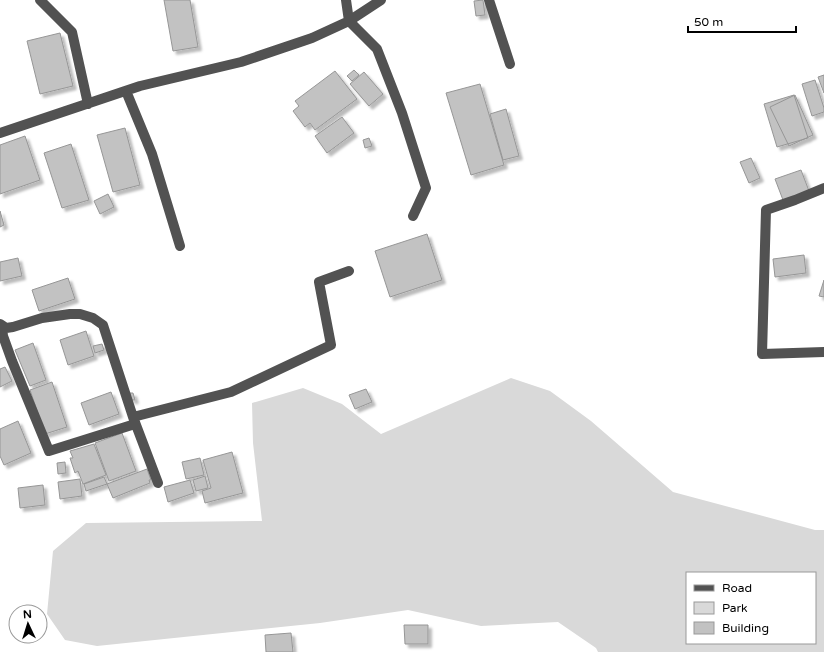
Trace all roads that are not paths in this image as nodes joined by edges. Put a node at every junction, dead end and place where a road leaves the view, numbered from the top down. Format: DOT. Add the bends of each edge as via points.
graph roads {
  1 [pos="40,0"];
  2 [pos="346,0"];
  3 [pos="381,0"];
  4 [pos="490,0"];
  5 [pos="349,21"];
  6 [pos="510,64"];
  7 [pos="126,91"];
  8 [pos="88,104"];
  9 [pos="0,133"];
  10 [pos="824,188"];
  11 [pos="413,216"];
  12 [pos="180,246"];
  13 [pos="349,270"];
  14 [pos="1,325"];
  15 [pos="824,352"];
  16 [pos="134,420"];
  17 [pos="158,483"];
  1 -- 8 [label="street" via="72,32"];
  2 -- 5 [label="street"];
  3 -- 5 [label="street"];
  4 -- 6 [label="street"];
  5 -- 7 [label="street" via="312,38 241,62"];
  5 -- 11 [label="street" via="377,49 402,113 426,188"];
  7 -- 8 [label="street"];
  7 -- 12 [label="street" via="152,154"];
  8 -- 9 [label="street"];
  10 -- 15 [label="street" via="766,210 762,354"];
  13 -- 16 [label="street" via="319,282 331,345 231,392"];
  14 -- 16 [label="street" via="6,328 13,327 42,318 70,314 93,318 103,325"];
  14 -- 16 [label="street" via="12,361 49,451"];
  16 -- 17 [label="street"];
}
